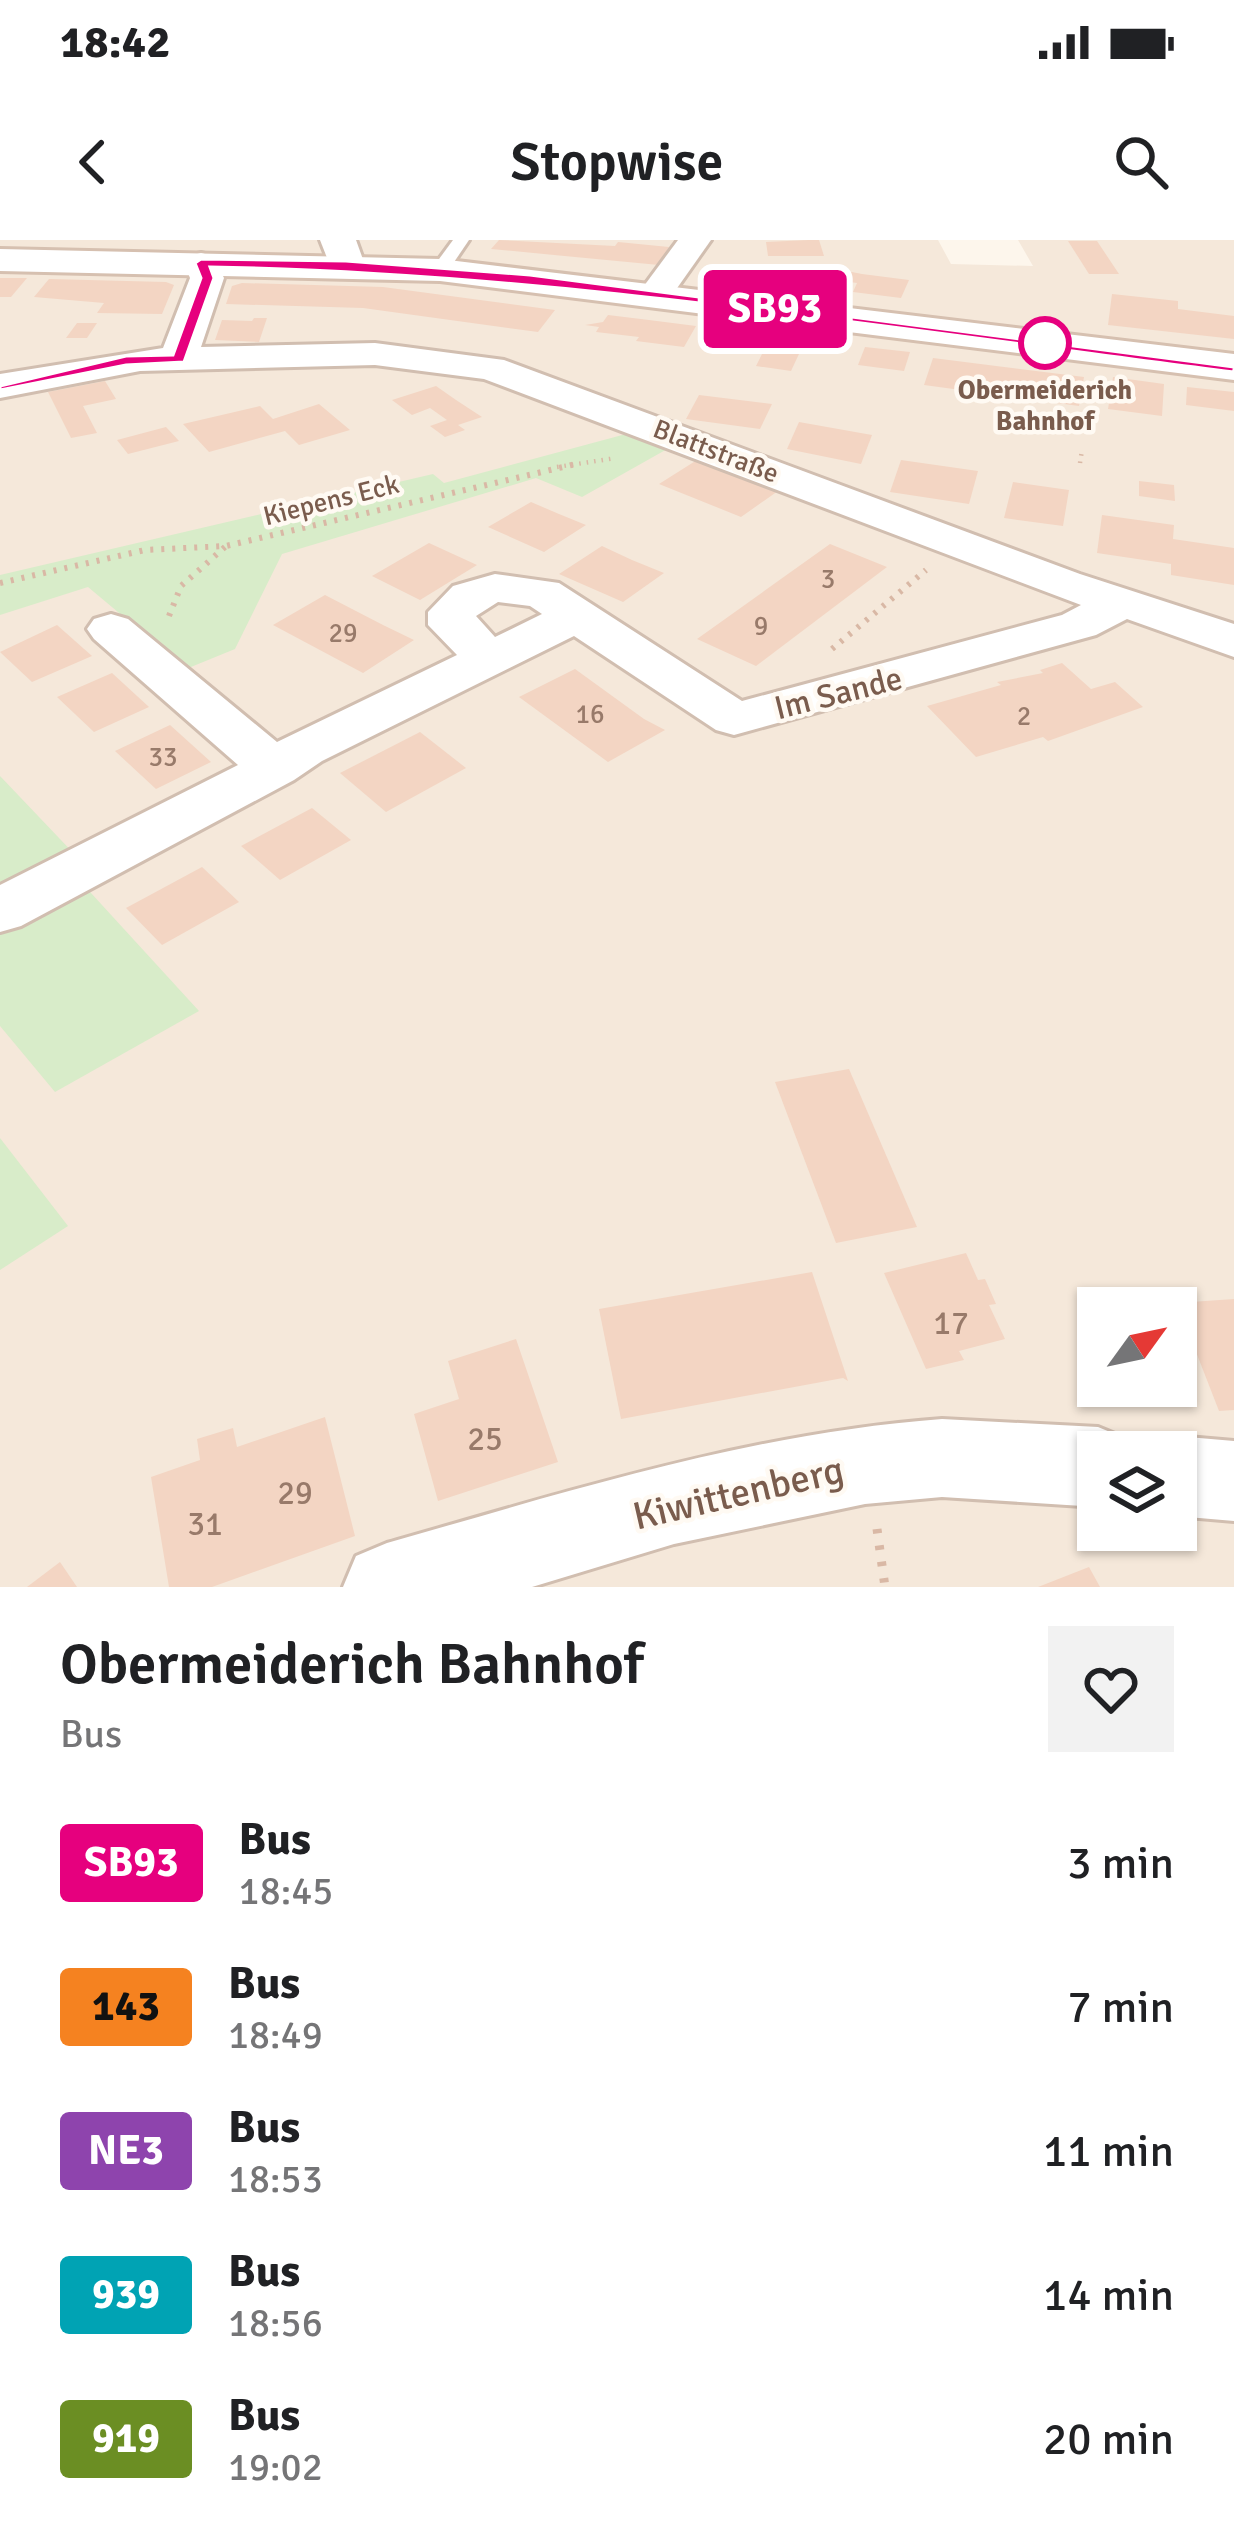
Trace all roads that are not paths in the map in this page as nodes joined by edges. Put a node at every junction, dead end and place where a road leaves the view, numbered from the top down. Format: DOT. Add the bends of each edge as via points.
graph roads {
  1 [pos="695,240"];
  2 [pos="342,253"];
  3 [pos="451,255"];
  4 [pos="0,260"];
  5 [pos="201,263"];
  6 [pos="656,295"];
  7 [pos="178,359"];
  8 [pos="1234,368"];
  9 [pos="0,386"];
  10 [pos="1118,604"];
  11 [pos="111,629"];
  12 [pos="1234,642"];
  13 [pos="274,768"];
  14 [pos="7,908"];
  15 [pos="1077,1466"];
  16 [pos="387,1587"];
  1 -- 6 [label="street"];
  2 -- 3 [label="main road"];
  2 -- 5 [label="main road"];
  3 -- 6 [label="main road"];
  4 -- 5 [label="main road"];
  5 -- 7 [label="street" via="207,278"];
  6 -- 8 [label="main road"];
  7 -- 9 [label="street, Blattstraße"];
  7 -- 10 [label="street, Blattstraße" via="350,353 456,361 520,377"];
  10 -- 12 [label="street, Blattstraße"];
  10 -- 13 [label="street, Im Sande" via="1079,625 734,719 577,616"];
  11 -- 13 [label="street"];
  13 -- 14 [label="street, Im Sande"];
  15 -- 16 [label="street, Kiwittenberg" via="943,1458 865,1464 674,1503"];
}
